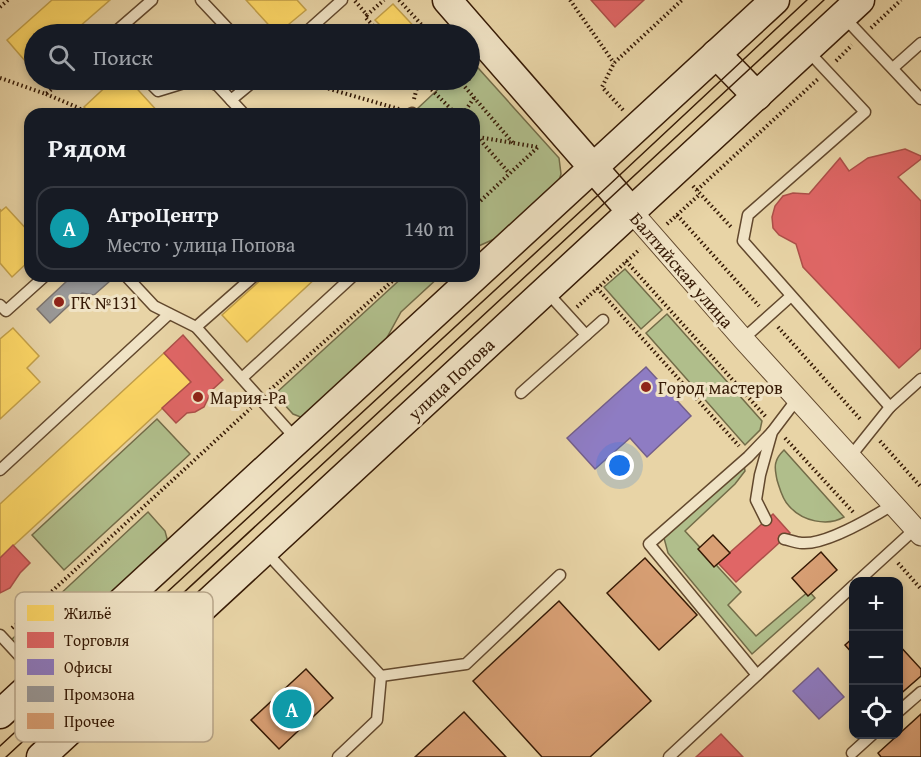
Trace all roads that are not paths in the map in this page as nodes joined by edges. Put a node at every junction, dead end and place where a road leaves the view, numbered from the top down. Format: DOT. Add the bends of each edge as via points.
graph roads {
  1 [pos="152,0"];
  2 [pos="201,0"];
  3 [pos="342,0"];
  4 [pos="775,0"];
  5 [pos="451,1"];
  6 [pos="855,17"];
  7 [pos="124,24"];
  8 [pos="224,24"];
  9 [pos="315,24"];
  10 [pos="471,24"];
  11 [pos="480,35"];
  12 [pos="921,43"];
  13 [pos="807,50"];
  14 [pos="716,54"];
  15 [pos="893,68"];
  16 [pos="222,90"];
  17 [pos="243,90"];
  18 [pos="757,96"];
  19 [pos="921,99"];
  20 [pos="231,100"];
  21 [pos="238,108"];
  22 [pos="593,167"];
  23 [pos="631,212"];
  24 [pos="480,271"];
  25 [pos="38,282"];
  26 [pos="132,282"];
  27 [pos="247,282"];
  28 [pos="346,282"];
  29 [pos="468,282"];
  30 [pos="546,290"];
  31 [pos="791,296"];
  32 [pos="0,305"];
  33 [pos="169,314"];
  34 [pos="603,320"];
  35 [pos="196,327"];
  36 [pos="586,335"];
  37 [pos="743,339"];
  38 [pos="242,378"];
  39 [pos="921,379"];
  40 [pos="521,393"];
  41 [pos="797,399"];
  42 [pos="890,407"];
  43 [pos="772,432"];
  44 [pos="297,440"];
  45 [pos="850,457"];
  46 [pos="0,470"];
  47 [pos="894,504"];
  48 [pos="766,520"];
  49 [pos="918,532"];
  50 [pos="784,539"];
  51 [pos="265,551"];
  52 [pos="560,575"];
  53 [pos="863,577"];
  54 [pos="849,590"];
  55 [pos="132,592"];
  56 [pos="213,599"];
  57 [pos="1,636"];
  58 [pos="15,651"];
  59 [pos="758,675"];
  60 [pos="381,676"];
  61 [pos="921,692"];
  62 [pos="15,696"];
  63 [pos="3,706"];
  64 [pos="903,708"];
  65 [pos="868,739"];
  66 [pos="58,742"];
  67 [pos="852,753"];
  68 [pos="43,756"];
  69 [pos="338,757"];
  70 [pos="669,757"];
  1 -- 7 [label="lane"];
  2 -- 8 [label="lane"];
  3 -- 9 [label="lane"];
  4 -- 14 [label="main road"];
  5 -- 10 [label="main road, Балтийская улица"];
  6 -- 13 [label="main road, улица Попова"];
  6 -- 15 [label="lane"];
  11 -- 22 [label="main road, Балтийская улица"];
  12 -- 15 [label="lane"];
  13 -- 18 [label="main road, улица Попова"];
  13 -- 31 [label="lane" via="865,112 748,215 743,241"];
  14 -- 18 [label="main road"];
  14 -- 22 [label="main road"];
  15 -- 19 [label="lane"];
  16 -- 20 [label="lane"];
  17 -- 20 [label="lane"];
  18 -- 23 [label="main road, улица Попова"];
  20 -- 21 [label="lane"];
  22 -- 23 [label="main road, Балтийская улица"];
  22 -- 24 [label="main road"];
  23 -- 30 [label="main road, улица Попова"];
  23 -- 37 [label="street, Балтийская улица"];
  25 -- 32 [label="lane" via="6,311"];
  26 -- 33 [label="lane" via="154,306"];
  27 -- 35 [label="lane"];
  28 -- 38 [label="lane"];
  29 -- 44 [label="main road"];
  30 -- 36 [label="lane"];
  30 -- 51 [label="main road, улица Попова"];
  31 -- 37 [label="lane"];
  31 -- 42 [label="lane"];
  33 -- 35 [label="lane"];
  33 -- 46 [label="lane"];
  34 -- 36 [label="lane"];
  35 -- 38 [label="lane"];
  36 -- 40 [label="lane"];
  37 -- 41 [label="street, Балтийская улица"];
  38 -- 44 [label="lane"];
  39 -- 42 [label="lane"];
  41 -- 43 [label="lane"];
  41 -- 45 [label="street, Балтийская улица"];
  42 -- 45 [label="lane"];
  43 -- 48 [label="lane" via="756,501"];
  43 -- 59 [label="lane" via="649,544"];
  44 -- 55 [label="main road"];
  45 -- 47 [label="street, Балтийская улица"];
  47 -- 49 [label="street, Балтийская улица"];
  47 -- 50 [label="lane" via="818,542"];
  49 -- 53 [label="lane"];
  51 -- 56 [label="main road, улица Попова"];
  51 -- 60 [label="lane"];
  52 -- 60 [label="lane" via="466,664"];
  54 -- 59 [label="lane"];
  57 -- 58 [label="lane"];
  59 -- 70 [label="lane"];
  60 -- 69 [label="lane" via="377,720"];
  61 -- 64 [label="lane"];
  62 -- 63 [label="main road"];
  65 -- 67 [label="lane"];
  66 -- 68 [label="main road, улица Попова"];
}
